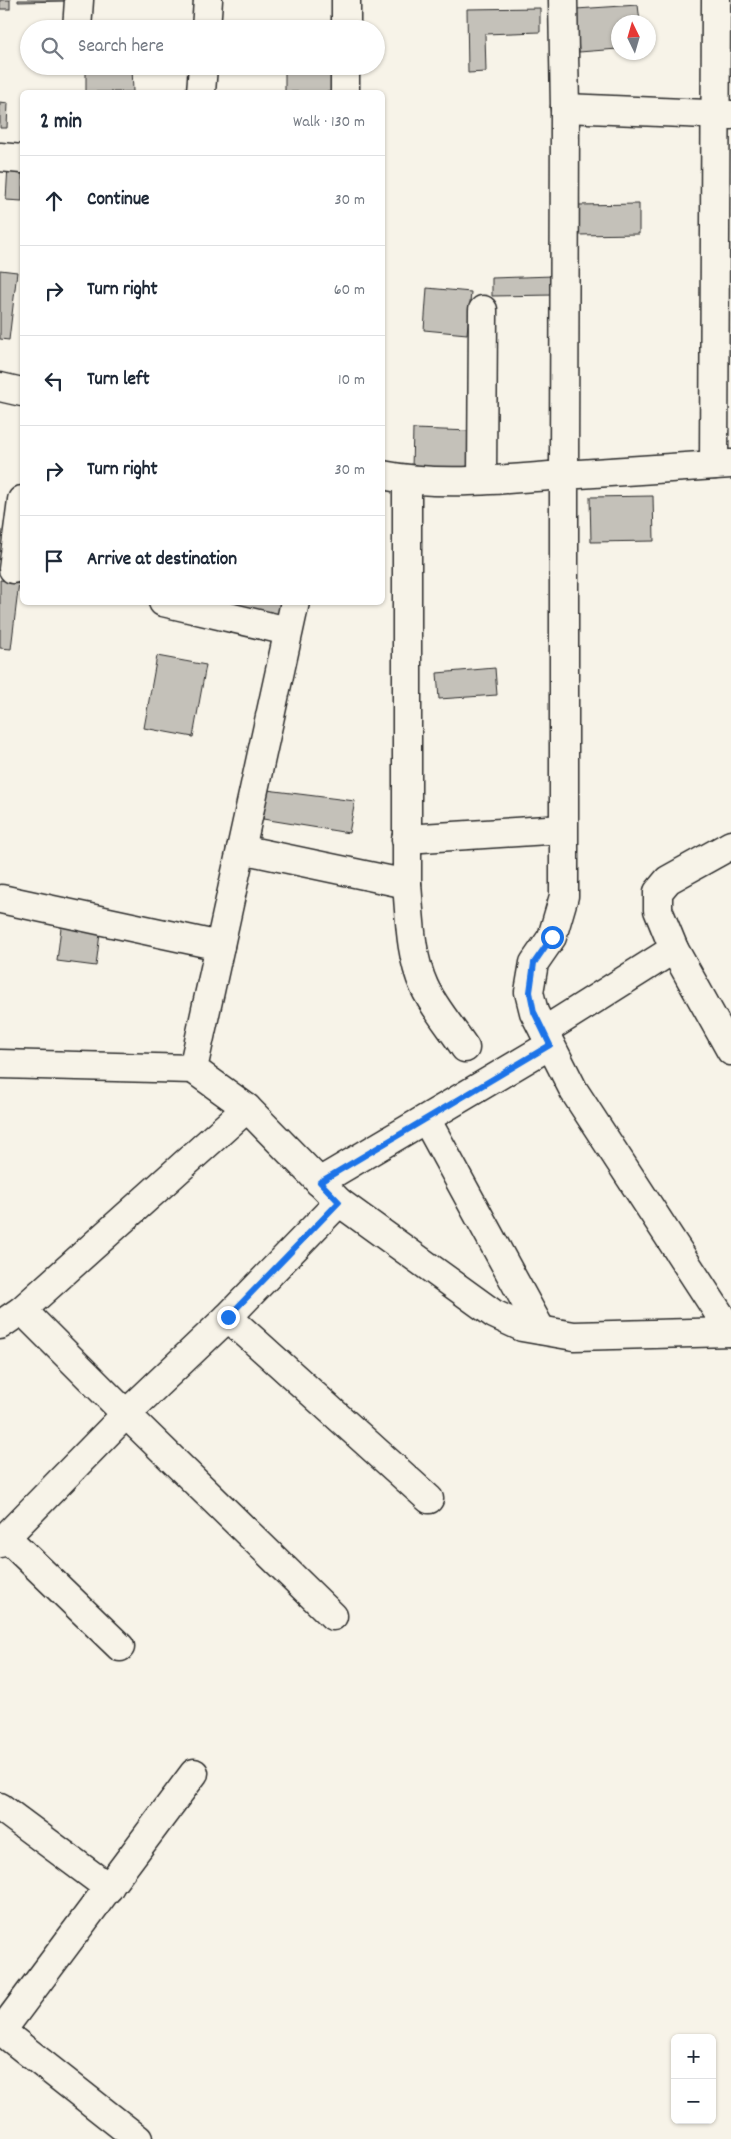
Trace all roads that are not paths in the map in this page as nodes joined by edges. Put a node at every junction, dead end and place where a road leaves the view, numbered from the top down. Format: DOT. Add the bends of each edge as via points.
graph roads {
  1 [pos="79,0"];
  2 [pos="208,0"];
  3 [pos="346,0"];
  4 [pos="563,0"];
  5 [pos="716,0"];
  6 [pos="78,20"];
  7 [pos="207,20"];
  8 [pos="346,20"];
  9 [pos="202,75"];
  10 [pos="345,75"];
  11 [pos="201,90"];
  12 [pos="345,90"];
  13 [pos="565,108"];
  14 [pos="723,115"];
  15 [pos="0,157"];
  16 [pos="20,159"];
  17 [pos="483,310"];
  18 [pos="0,387"];
  19 [pos="20,392"];
  20 [pos="722,464"];
  21 [pos="564,475"];
  22 [pos="395,477"];
  23 [pos="482,480"];
  24 [pos="20,514"];
  25 [pos="12,569"];
  26 [pos="176,605"];
  27 [pos="294,605"];
  28 [pos="288,631"];
  29 [pos="563,829"];
  30 [pos="406,839"];
  31 [pos="731,845"];
  32 [pos="241,849"];
  33 [pos="407,884"];
  34 [pos="1,900"];
  35 [pos="220,946"];
  36 [pos="674,949"];
  37 [pos="547,1038"];
  38 [pos="464,1048"];
  39 [pos="731,1051"];
  40 [pos="0,1064"];
  41 [pos="193,1069"];
  42 [pos="247,1108"];
  43 [pos="426,1119"];
  44 [pos="320,1182"];
  45 [pos="339,1202"];
  46 [pos="22,1310"];
  47 [pos="228,1317"];
  48 [pos="0,1325"];
  49 [pos="541,1330"];
  50 [pos="731,1332"];
  51 [pos="126,1414"];
  52 [pos="429,1499"];
  53 [pos="3,1540"];
  54 [pos="333,1616"];
  55 [pos="120,1647"];
  56 [pos="194,1772"];
  57 [pos="0,1807"];
  58 [pos="108,1888"];
  59 [pos="0,2032"];
  60 [pos="138,2139"];
  1 -- 6 [label="street"];
  2 -- 7 [label="street"];
  3 -- 8 [label="street"];
  4 -- 13 [label="street"];
  5 -- 14 [label="street"];
  9 -- 11 [label="street"];
  10 -- 12 [label="street"];
  13 -- 14 [label="street"];
  13 -- 21 [label="street"];
  14 -- 20 [label="street"];
  15 -- 16 [label="street"];
  17 -- 23 [label="street"];
  18 -- 19 [label="street"];
  20 -- 21 [label="street"];
  21 -- 23 [label="street"];
  21 -- 29 [label="street"];
  22 -- 23 [label="street"];
  22 -- 30 [label="street"];
  24 -- 25 [label="street"];
  26 -- 28 [label="street"];
  27 -- 28 [label="street"];
  28 -- 32 [label="street"];
  29 -- 30 [label="street"];
  29 -- 37 [label="street" via="564,896 552,937 534,963 530,992 534,1012"];
  30 -- 33 [label="street"];
  31 -- 36 [label="street" via="668,880 658,892 658,910"];
  32 -- 33 [label="street"];
  32 -- 35 [label="street"];
  33 -- 38 [label="street" via="413,952 419,971 425,988"];
  34 -- 35 [label="street"];
  35 -- 41 [label="street"];
  36 -- 37 [label="street"];
  36 -- 39 [label="street"];
  37 -- 43 [label="street"];
  37 -- 50 [label="street" via="574,1091"];
  40 -- 41 [label="street"];
  41 -- 42 [label="street"];
  42 -- 44 [label="street"];
  42 -- 46 [label="street"];
  43 -- 44 [label="street"];
  43 -- 49 [label="street"];
  44 -- 45 [label="street"];
  45 -- 47 [label="street"];
  45 -- 49 [label="street" via="494,1314 522,1327"];
  46 -- 48 [label="street"];
  46 -- 51 [label="street"];
  47 -- 51 [label="street"];
  47 -- 52 [label="street"];
  49 -- 50 [label="street" via="574,1336"];
  51 -- 53 [label="street"];
  51 -- 54 [label="street"];
  53 -- 55 [label="street"];
  56 -- 58 [label="street"];
  57 -- 58 [label="street"];
  58 -- 59 [label="street"];
  59 -- 60 [label="street"];
}
